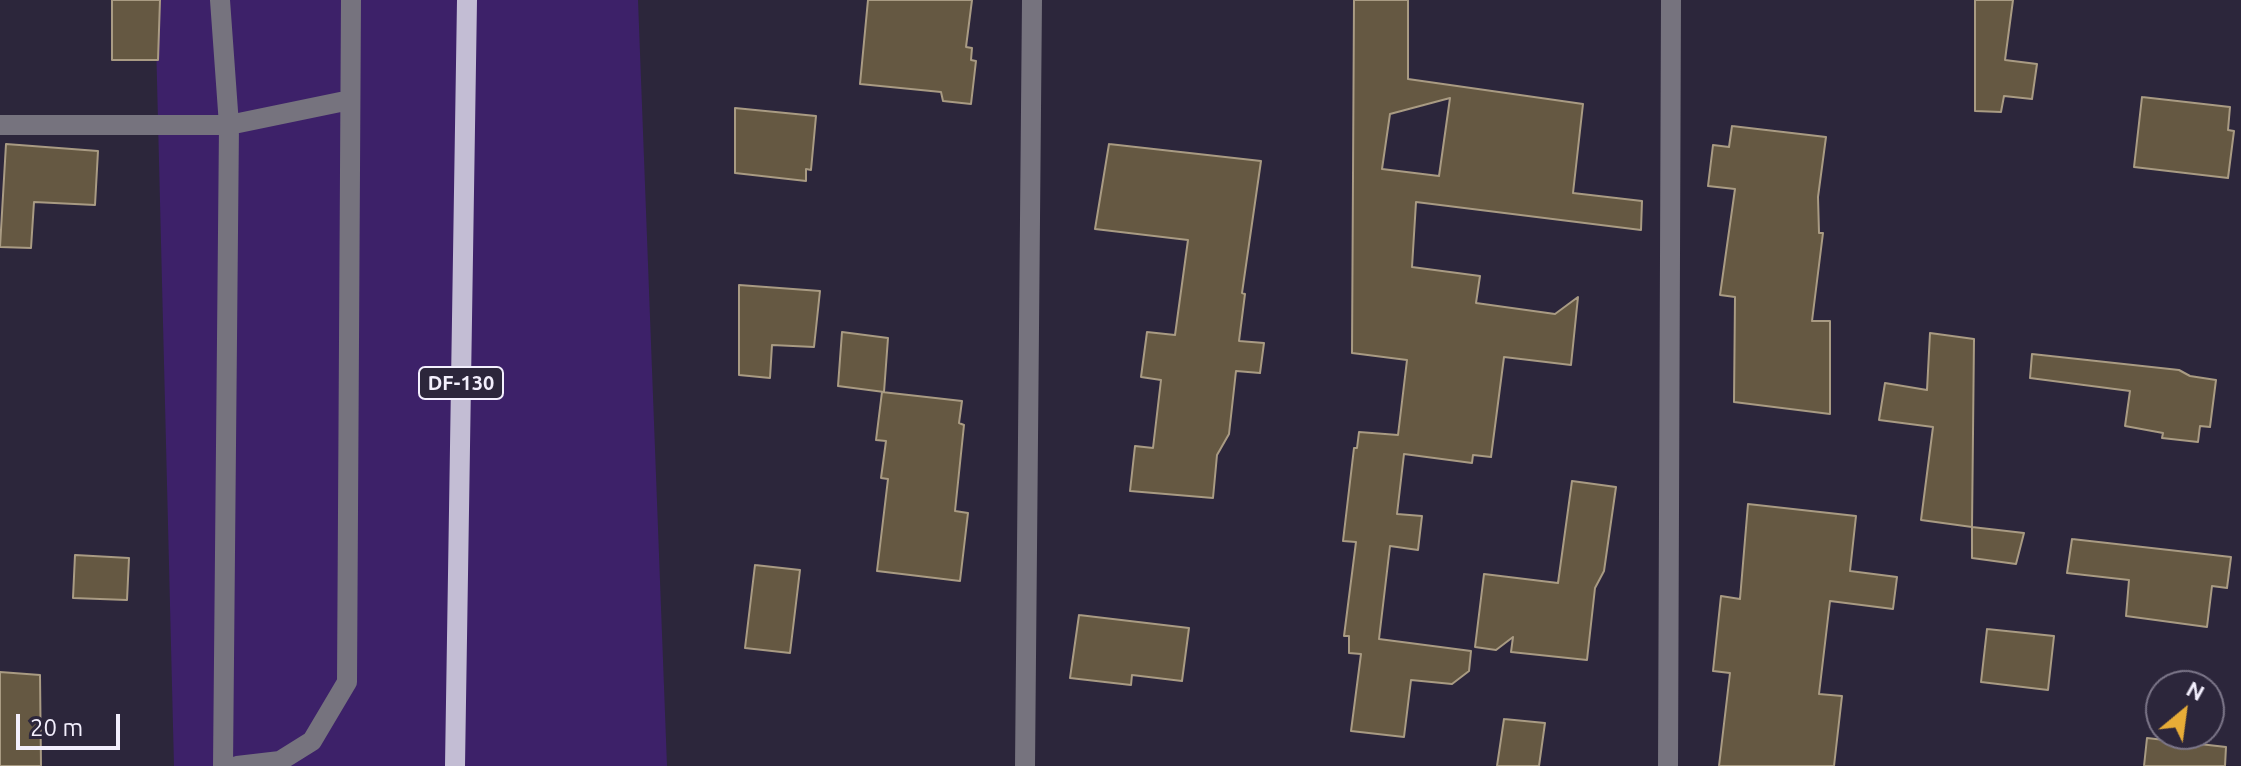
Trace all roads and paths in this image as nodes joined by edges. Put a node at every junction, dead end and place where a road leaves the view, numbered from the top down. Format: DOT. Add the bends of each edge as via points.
graph roads {
  1 [pos="220,0"];
  2 [pos="351,0"];
  3 [pos="467,0"];
  4 [pos="1032,0"];
  5 [pos="1671,0"];
  6 [pos="350,100"];
  7 [pos="0,125"];
  8 [pos="229,125"];
  9 [pos="223,766"];
  10 [pos="237,766"];
  11 [pos="455,766"];
  12 [pos="1025,766"];
  13 [pos="1668,766"];
  1 -- 8 [label="street"];
  2 -- 6 [label="street"];
  3 -- 11 [label="main road, DF-130"];
  4 -- 12 [label="street"];
  5 -- 13 [label="street"];
  6 -- 8 [label="street"];
  6 -- 10 [label="street" via="347,682 312,741 280,761"];
  7 -- 8 [label="street"];
  8 -- 9 [label="street"];
}
